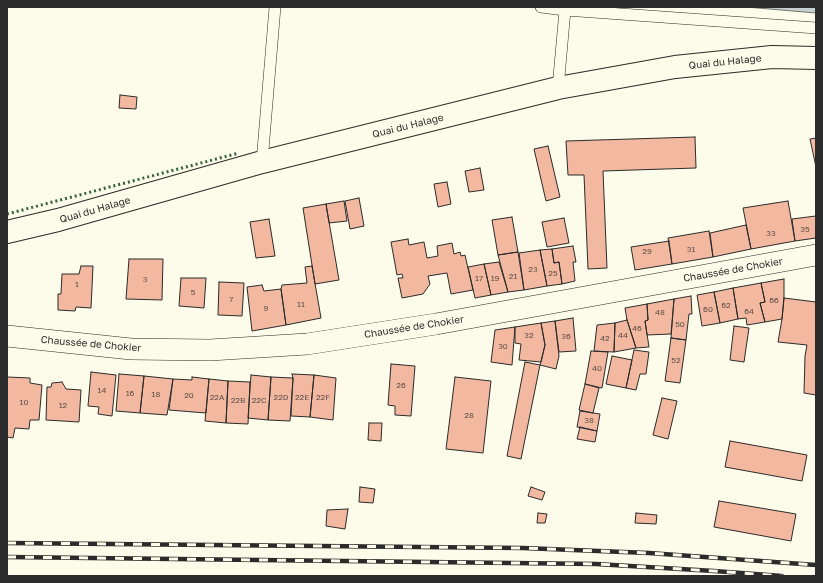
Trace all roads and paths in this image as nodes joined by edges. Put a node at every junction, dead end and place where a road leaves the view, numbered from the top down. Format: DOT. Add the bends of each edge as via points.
graph roads {
  1 [pos="275,7"];
  2 [pos="541,7"];
  3 [pos="565,10"];
  4 [pos="816,28"];
  5 [pos="816,58"];
  6 [pos="558,88"];
  7 [pos="262,162"];
  8 [pos="7,232"];
  9 [pos="816,255"];
  10 [pos="7,336"];
  1 -- 7 [label="lane"];
  2 -- 3 [label="lane"];
  3 -- 4 [label="lane"];
  3 -- 6 [label="lane"];
  5 -- 6 [label="main road, Quai du Halage" via="772,57 675,67"];
  6 -- 7 [label="main road, Quai du Halage"];
  7 -- 8 [label="main road, Quai du Halage"];
  9 -- 10 [label="street, Chaussée de Chokier" via="436,324 307,344 210,350 130,349"];
}
